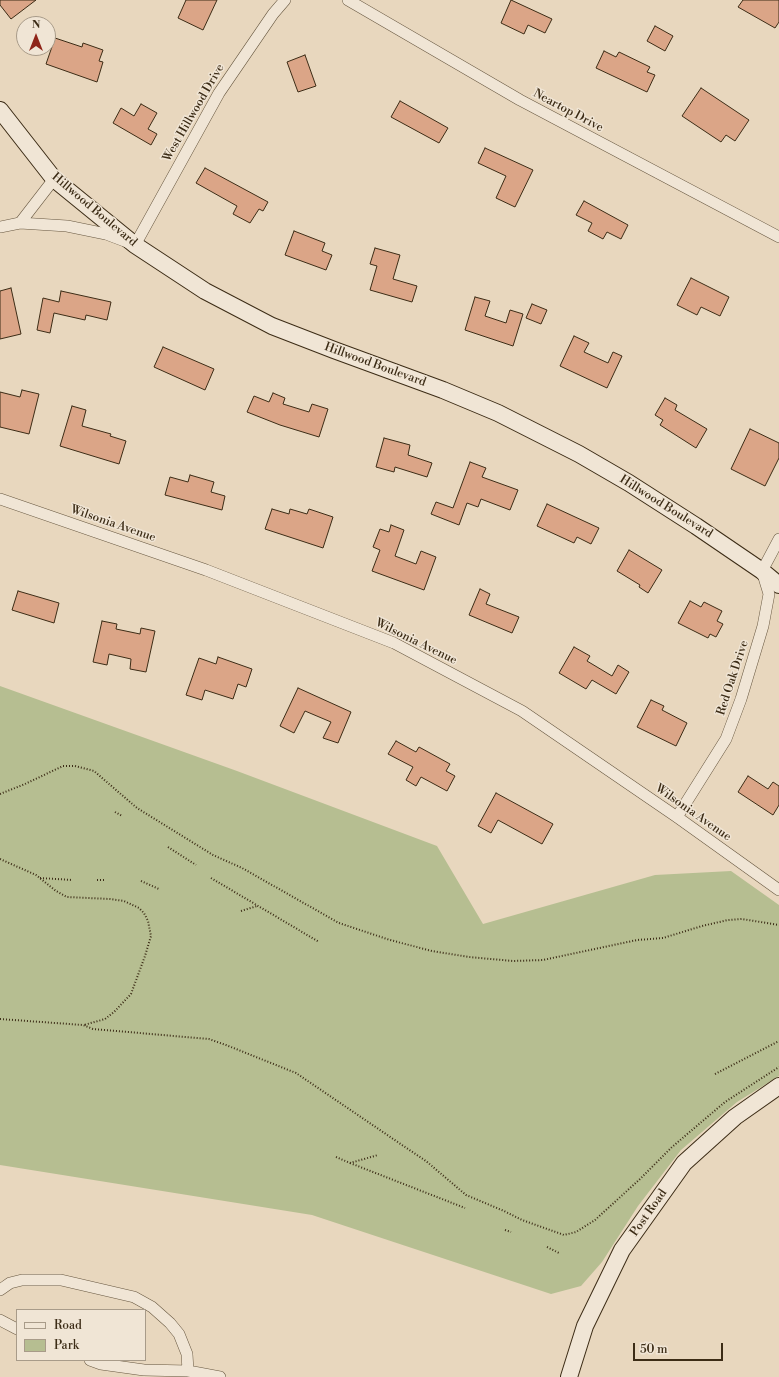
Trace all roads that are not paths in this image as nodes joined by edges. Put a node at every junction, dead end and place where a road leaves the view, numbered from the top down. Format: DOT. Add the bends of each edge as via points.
graph roads {
  1 [pos="285,0"];
  2 [pos="348,0"];
  3 [pos="0,110"];
  4 [pos="54,179"];
  5 [pos="20,222"];
  6 [pos="0,227"];
  7 [pos="779,237"];
  8 [pos="134,245"];
  9 [pos="0,499"];
  10 [pos="779,539"];
  11 [pos="762,571"];
  12 [pos="779,585"];
  13 [pos="677,817"];
  14 [pos="779,890"];
  15 [pos="779,1086"];
  16 [pos="0,1290"];
  17 [pos="0,1320"];
  18 [pos="16,1328"];
  19 [pos="93,1361"];
  20 [pos="188,1370"];
  21 [pos="220,1377"];
  22 [pos="570,1377"];
  1 -- 8 [label="street, West Hillwood Drive" via="219,92"];
  2 -- 7 [label="street, Neartop Drive" via="520,100"];
  3 -- 4 [label="street, Hillwood Boulevard"];
  4 -- 5 [label="street"];
  4 -- 8 [label="street, Hillwood Boulevard"];
  5 -- 6 [label="street"];
  5 -- 8 [label="street" via="67,226 106,234"];
  8 -- 11 [label="street, Hillwood Boulevard" via="205,291 272,326 443,390 498,413 579,454 629,482"];
  9 -- 13 [label="street, Wilsonia Avenue" via="206,570 394,643 522,711"];
  10 -- 11 [label="street"];
  11 -- 12 [label="street, Hillwood Boulevard"];
  11 -- 13 [label="street, Red Oak Drive" via="769,594 763,626 741,699 726,739"];
  13 -- 14 [label="street, Wilsonia Avenue"];
  15 -- 22 [label="street, Post Road" via="735,1116 684,1163 675,1175 622,1250 585,1326"];
  16 -- 20 [label="street" via="10,1283 22,1280 61,1280 134,1297 152,1307 179,1334 187,1354"];
  17 -- 18 [label="street"];
  19 -- 20 [label="street" via="144,1370"];
  20 -- 21 [label="street"];
}
